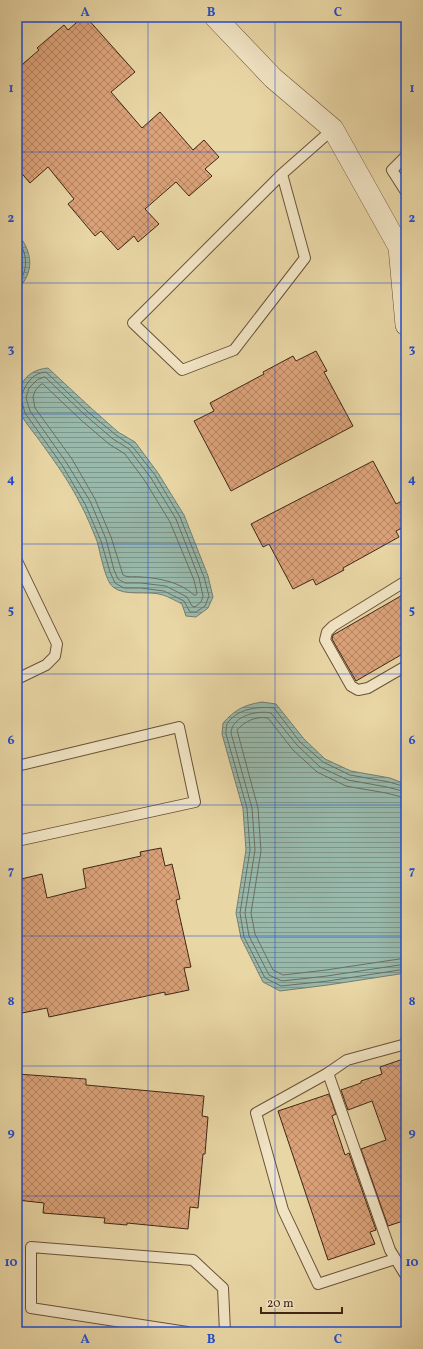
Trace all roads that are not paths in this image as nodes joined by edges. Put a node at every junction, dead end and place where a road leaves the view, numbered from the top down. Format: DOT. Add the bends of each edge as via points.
graph roads {
  1 [pos="215,17"];
  2 [pos="333,129"];
  3 [pos="406,156"];
  4 [pos="282,174"];
  5 [pos="406,192"];
  6 [pos="402,244"];
  7 [pos="406,325"];
  8 [pos="17,561"];
  9 [pos="406,581"];
  10 [pos="406,666"];
  11 [pos="17,680"];
  12 [pos="17,766"];
  13 [pos="17,841"];
  14 [pos="406,1044"];
  15 [pos="328,1073"];
  16 [pos="395,1259"];
  17 [pos="406,1276"];
  18 [pos="187,1332"];
  19 [pos="225,1332"];
  1 -- 2 [label="street" via="272,78"];
  2 -- 4 [label="lane"];
  2 -- 6 [label="street"];
  3 -- 5 [label="lane" via="392,170"];
  4 -- 4 [label="lane" via="134,322 182,370 234,350 304,258"];
  6 -- 7 [label="street"];
  8 -- 11 [label="lane" via="57,644 56,656 46,665"];
  9 -- 10 [label="lane" via="333,626 327,632 325,640 351,686 358,690 368,688"];
  12 -- 13 [label="lane" via="179,727 195,802"];
  14 -- 15 [label="lane" via="347,1060"];
  15 -- 16 [label="lane"];
  15 -- 16 [label="lane" via="256,1113 282,1210 318,1284"];
  16 -- 17 [label="lane"];
  18 -- 19 [label="lane" via="31,1308 31,1247 193,1260 223,1288"];
}
